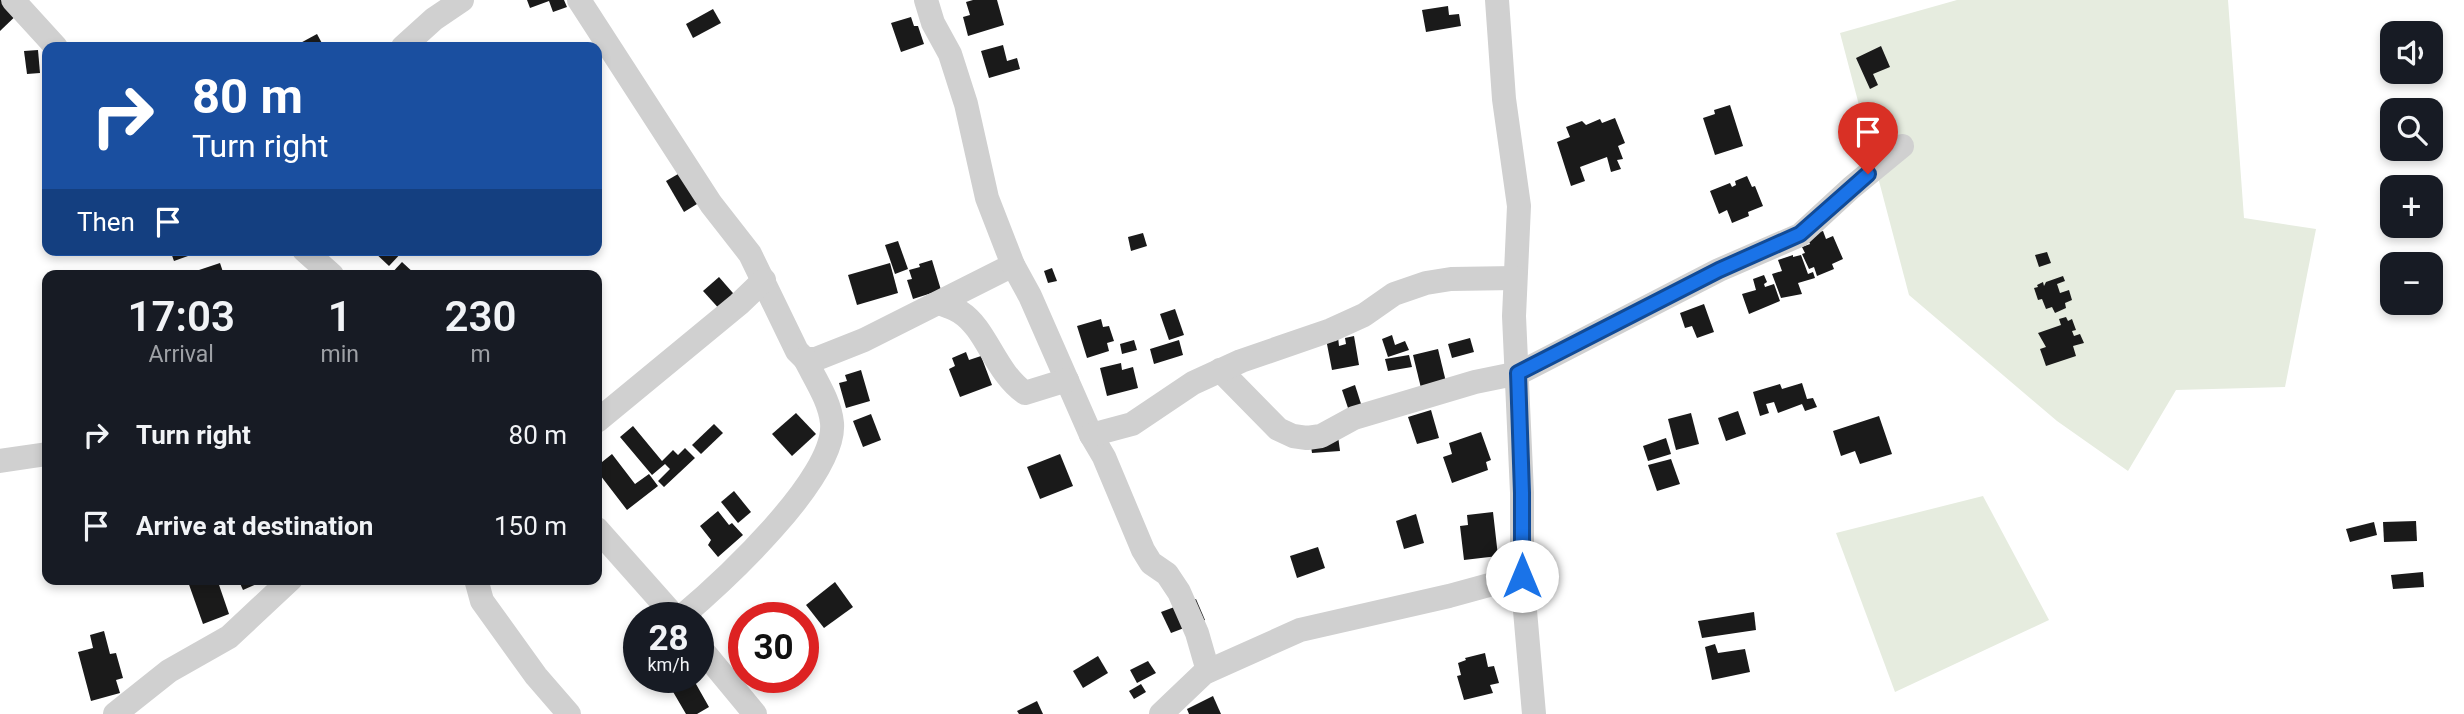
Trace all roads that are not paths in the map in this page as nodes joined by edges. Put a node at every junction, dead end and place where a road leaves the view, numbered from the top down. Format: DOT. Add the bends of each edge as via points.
graph roads {
  1 [pos="462,0"];
  2 [pos="579,0"];
  3 [pos="926,0"];
  4 [pos="1497,0"];
  5 [pos="17,2"];
  6 [pos="52,42"];
  7 [pos="409,42"];
  8 [pos="1902,146"];
  9 [pos="311,256"];
  10 [pos="1013,265"];
  11 [pos="326,270"];
  12 [pos="1515,278"];
  13 [pos="764,280"];
  14 [pos="940,303"];
  15 [pos="805,359"];
  16 [pos="1220,370"];
  17 [pos="1518,373"];
  18 [pos="1067,380"];
  19 [pos="602,417"];
  20 [pos="1091,435"];
  21 [pos="42,455"];
  22 [pos="0,461"];
  23 [pos="602,534"];
  24 [pos="1522,576"];
  25 [pos="285,585"];
  26 [pos="478,585"];
  27 [pos="663,602"];
  28 [pos="698,602"];
  29 [pos="714,664"];
  30 [pos="1208,671"];
  31 [pos="115,714"];
  32 [pos="569,714"];
  33 [pos="755,714"];
  34 [pos="1161,714"];
  35 [pos="1534,714"];
  1 -- 7 [label="street"];
  2 -- 13 [label="street"];
  3 -- 10 [label="street" via="950,54 987,198"];
  4 -- 12 [label="street" via="1504,99 1519,206"];
  5 -- 6 [label="street"];
  8 -- 17 [label="street" via="1800,234 1719,270"];
  9 -- 11 [label="street"];
  10 -- 14 [label="street"];
  10 -- 18 [label="street"];
  12 -- 16 [label="street" via="1426,283 1394,294 1331,330"];
  12 -- 17 [label="street"];
  13 -- 15 [label="street"];
  13 -- 19 [label="street"];
  14 -- 15 [label="street" via="864,340"];
  14 -- 18 [label="street" via="973,324 1001,370 1025,393"];
  15 -- 28 [label="street" via="833,425 819,466 754,550"];
  16 -- 17 [label="street" via="1278,429 1307,438 1321,436 1354,418"];
  16 -- 20 [label="street" via="1132,424"];
  17 -- 24 [label="street"];
  18 -- 20 [label="street"];
  20 -- 30 [label="street" via="1143,550 1179,592"];
  21 -- 22 [label="street"];
  23 -- 27 [label="street"];
  24 -- 30 [label="street" via="1300,630"];
  24 -- 35 [label="street"];
  25 -- 31 [label="street" via="229,637 169,671"];
  26 -- 32 [label="street" via="482,601"];
  29 -- 33 [label="street"];
  30 -- 34 [label="street"];
}
